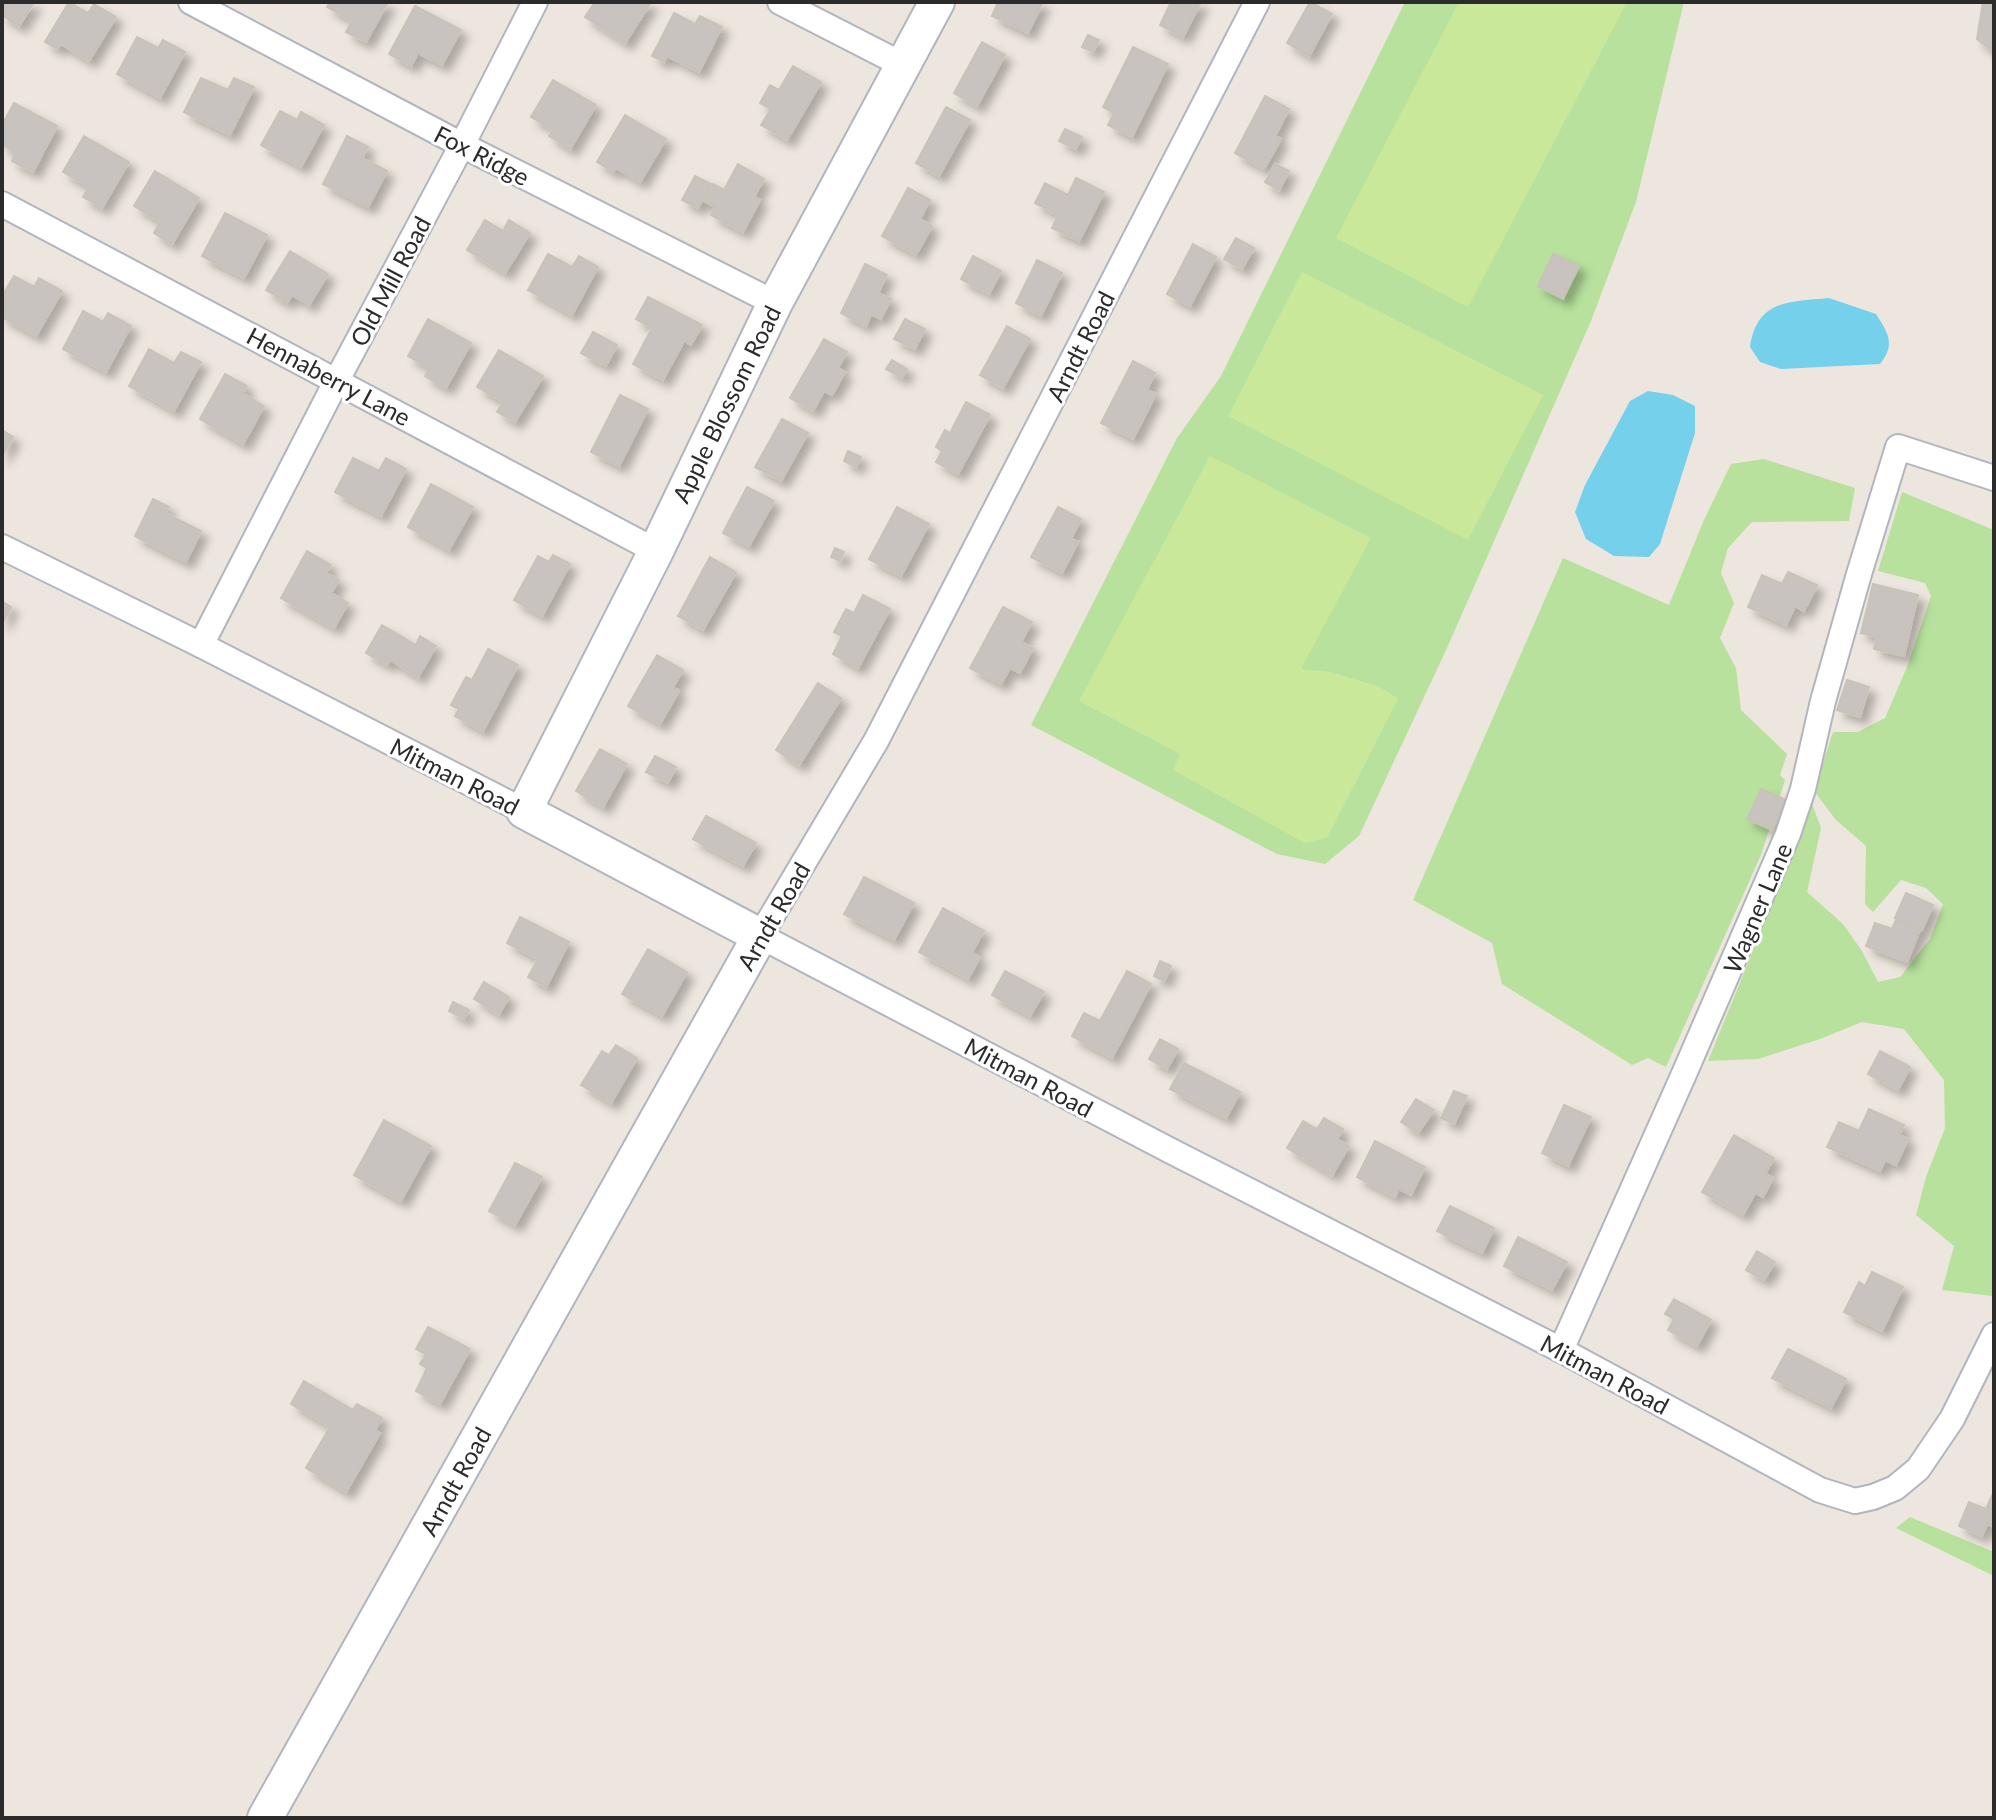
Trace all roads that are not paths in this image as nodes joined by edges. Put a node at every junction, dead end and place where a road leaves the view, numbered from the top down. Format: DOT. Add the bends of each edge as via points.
graph roads {
  1 [pos="191,2"];
  2 [pos="535,2"];
  3 [pos="780,2"];
  4 [pos="937,2"];
  5 [pos="1257,2"];
  6 [pos="903,65"];
  7 [pos="462,145"];
  8 [pos="2,204"];
  9 [pos="775,303"];
  10 [pos="337,380"];
  11 [pos="1994,478"];
  12 [pos="2,547"];
  13 [pos="656,551"];
  14 [pos="201,645"];
  15 [pos="524,811"];
  16 [pos="760,936"];
  17 [pos="1994,1335"];
  18 [pos="1561,1350"];
  19 [pos="265,1818"];
  1 -- 7 [label="street, Fox Ridge"];
  2 -- 7 [label="street, Old Mill Road"];
  3 -- 6 [label="street"];
  4 -- 6 [label="street, Apple Blossom Road"];
  5 -- 16 [label="street, Arndt Road" via="876,741"];
  6 -- 9 [label="street, Apple Blossom Road"];
  7 -- 9 [label="street, Fox Ridge"];
  7 -- 10 [label="street, Old Mill Road"];
  8 -- 10 [label="street, Hennaberry Lane"];
  9 -- 13 [label="street, Apple Blossom Road"];
  10 -- 13 [label="street, Hennaberry Lane"];
  10 -- 14 [label="street, Old Mill Road"];
  11 -- 18 [label="street, Wagner Lane" via="1898,447 1788,834"];
  12 -- 14 [label="street, Mitman Road"];
  13 -- 15 [label="street, Apple Blossom Road"];
  14 -- 15 [label="street, Mitman Road"];
  15 -- 16 [label="street, Mitman Road"];
  16 -- 18 [label="street, Mitman Road"];
  16 -- 19 [label="street, Arndt Road"];
  17 -- 18 [label="street, Mitman Road" via="1952,1419 1918,1469 1895,1488 1855,1501 1808,1485"];
}
